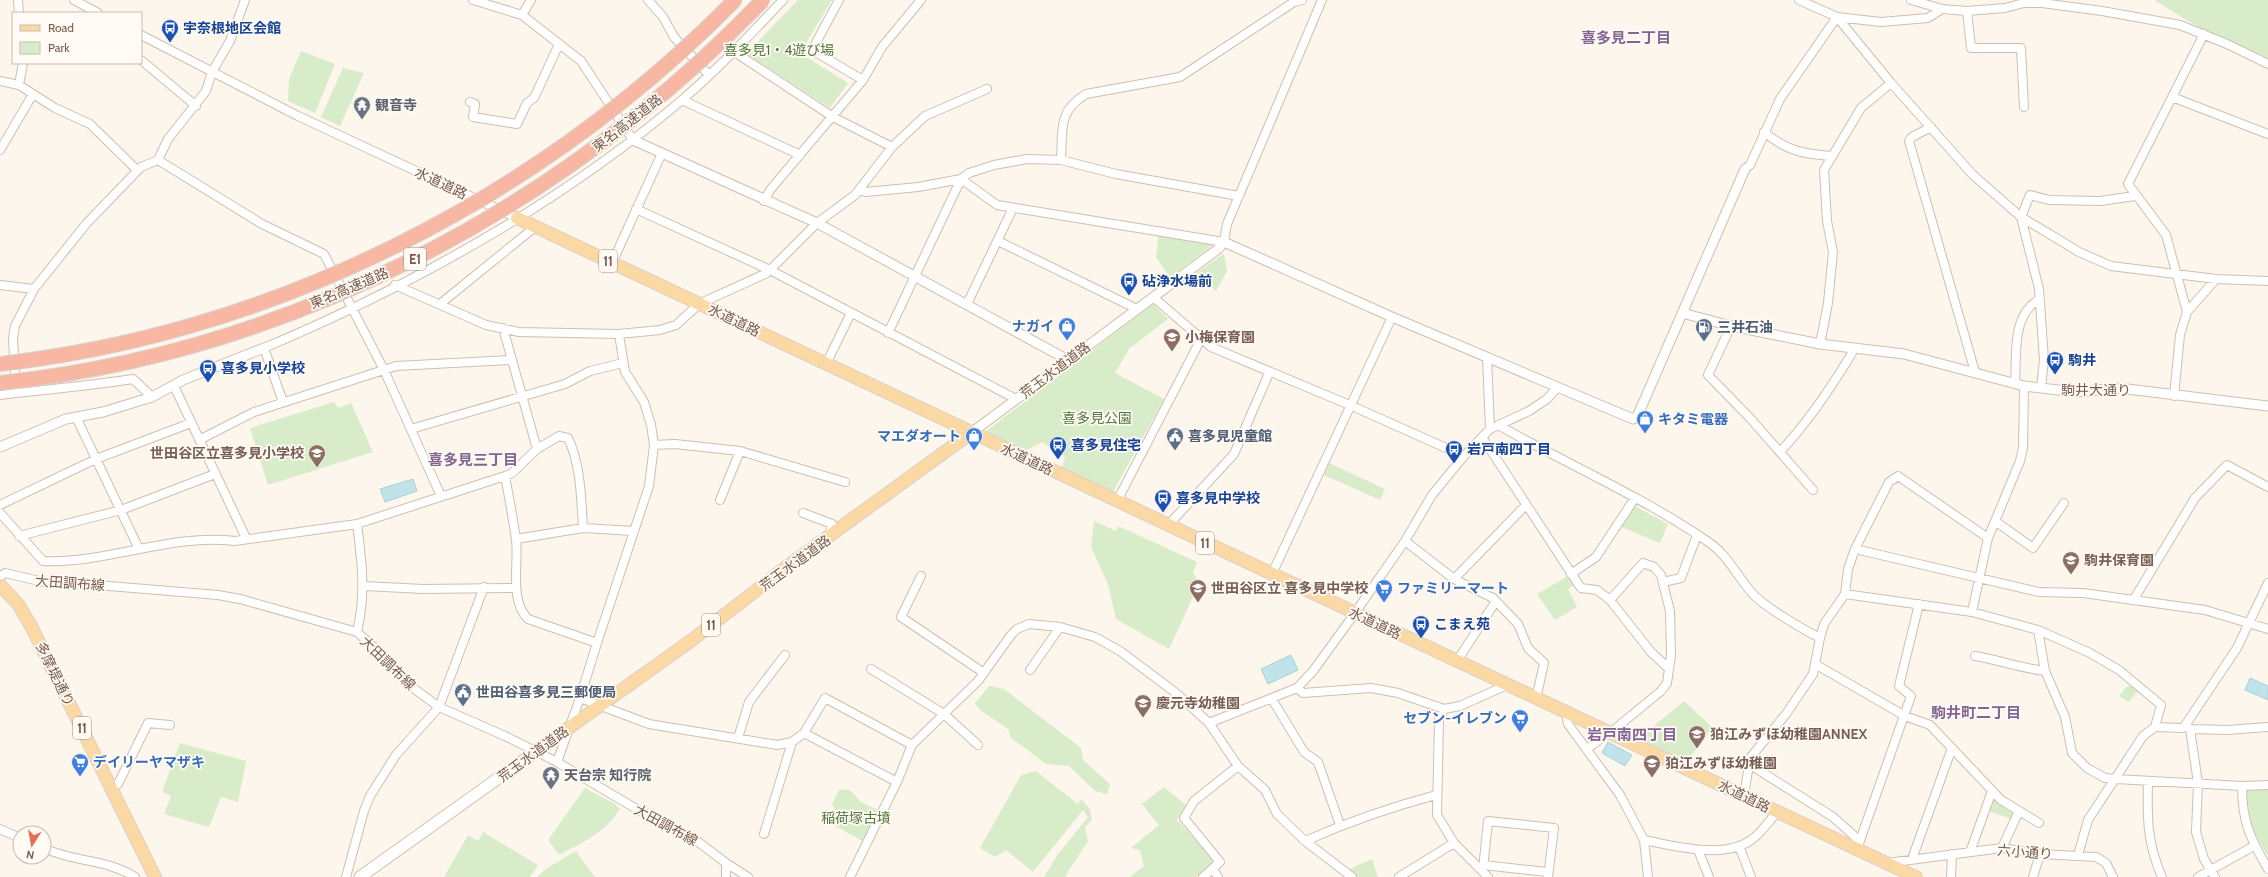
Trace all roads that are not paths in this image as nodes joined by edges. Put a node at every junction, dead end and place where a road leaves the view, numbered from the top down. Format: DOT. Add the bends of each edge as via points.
graph roads {
  1 [pos="18,0"];
  2 [pos="74,0"];
  3 [pos="245,0"];
  4 [pos="473,0"];
  5 [pos="531,0"];
  6 [pos="648,0"];
  7 [pos="735,0"];
  8 [pos="763,0"];
  9 [pos="783,0"];
  10 [pos="839,0"];
  11 [pos="921,0"];
  12 [pos="1302,0"];
  13 [pos="1322,0"];
  14 [pos="1799,0"];
  15 [pos="1911,0"];
  16 [pos="1942,10"];
  17 [pos="1966,11"];
  18 [pos="19,12"];
  19 [pos="96,12"];
  20 [pos="522,15"];
  21 [pos="1837,17"];
  22 [pos="2204,34"];
  23 [pos="142,36"];
  24 [pos="559,44"];
  25 [pos="732,51"];
  26 [pos="142,61"];
  27 [pos="22,64"];
  28 [pos="2268,64"];
  29 [pos="212,72"];
  30 [pos="709,75"];
  31 [pos="863,80"];
  32 [pos="0,81"];
  33 [pos="1892,83"];
  34 [pos="19,85"];
  35 [pos="987,89"];
  36 [pos="33,94"];
  37 [pos="2172,97"];
  38 [pos="682,100"];
  39 [pos="470,102"];
  40 [pos="196,106"];
  41 [pos="2024,107"];
  42 [pos="833,117"];
  43 [pos="1931,127"];
  44 [pos="1764,132"];
  45 [pos="2268,134"];
  46 [pos="633,140"];
  47 [pos="892,147"];
  48 [pos="0,150"];
  49 [pos="662,154"];
  50 [pos="800,156"];
  51 [pos="1832,156"];
  52 [pos="158,160"];
  53 [pos="1061,160"];
  54 [pos="1746,169"];
  55 [pos="137,170"];
  56 [pos="960,179"];
  57 [pos="860,190"];
  58 [pos="1239,196"];
  59 [pos="2135,196"];
  60 [pos="764,201"];
  61 [pos="1012,208"];
  62 [pos="636,209"];
  63 [pos="2022,216"];
  64 [pos="517,218"];
  65 [pos="817,223"];
  66 [pos="535,227"];
  67 [pos="998,241"];
  68 [pos="1224,242"];
  69 [pos="612,263"];
  70 [pos="770,270"];
  71 [pos="2177,273"];
  72 [pos="915,277"];
  73 [pos="2216,279"];
  74 [pos="2268,281"];
  75 [pos="0,285"];
  76 [pos="395,285"];
  77 [pos="34,289"];
  78 [pos="1153,297"];
  79 [pos="2040,298"];
  80 [pos="440,304"];
  81 [pos="699,304"];
  82 [pos="968,304"];
  83 [pos="353,308"];
  84 [pos="1137,310"];
  85 [pos="2187,312"];
  86 [pos="851,313"];
  87 [pos="1682,313"];
  88 [pos="1392,317"];
  89 [pos="1731,326"];
  90 [pos="502,328"];
  91 [pos="888,332"];
  92 [pos="619,334"];
  93 [pos="1201,339"];
  94 [pos="1820,344"];
  95 [pos="264,348"];
  96 [pos="1856,348"];
  97 [pos="1487,357"];
  98 [pos="511,360"];
  99 [pos="1068,360"];
  100 [pos="623,363"];
  101 [pos="0,364"];
  102 [pos="826,364"];
  103 [pos="384,370"];
  104 [pos="1975,372"];
  105 [pos="1269,373"];
  106 [pos="0,383"];
  107 [pos="2015,383"];
  108 [pos="174,386"];
  109 [pos="2024,386"];
  110 [pos="1557,388"];
  111 [pos="2042,388"];
  112 [pos="16,394"];
  113 [pos="0,395"];
  114 [pos="522,396"];
  115 [pos="2174,396"];
  116 [pos="152,397"];
  117 [pos="1016,399"];
  118 [pos="283,402"];
  119 [pos="1352,406"];
  120 [pos="2268,406"];
  121 [pos="76,418"];
  122 [pos="191,422"];
  123 [pos="1494,427"];
  124 [pos="411,428"];
  125 [pos="971,433"];
  126 [pos="1482,437"];
  127 [pos="199,440"];
  128 [pos="654,445"];
  129 [pos="0,447"];
  130 [pos="537,449"];
  131 [pos="740,451"];
  132 [pos="1780,452"];
  133 [pos="1464,456"];
  134 [pos="96,459"];
  135 [pos="215,474"];
  136 [pos="505,476"];
  137 [pos="846,482"];
  138 [pos="2268,487"];
  139 [pos="1813,490"];
  140 [pos="441,496"];
  141 [pos="1634,498"];
  142 [pos="720,500"];
  143 [pos="1117,502"];
  144 [pos="2064,503"];
  145 [pos="0,505"];
  146 [pos="1526,505"];
  147 [pos="121,510"];
  148 [pos="0,513"];
  149 [pos="803,513"];
  150 [pos="1995,521"];
  151 [pos="357,524"];
  152 [pos="1170,526"];
  153 [pos="583,528"];
  154 [pos="634,532"];
  155 [pos="1697,535"];
  156 [pos="19,536"];
  157 [pos="246,538"];
  158 [pos="828,538"];
  159 [pos="1988,538"];
  160 [pos="516,539"];
  161 [pos="1405,541"];
  162 [pos="139,549"];
  163 [pos="1855,549"];
  164 [pos="1272,574"];
  165 [pos="1571,574"];
  166 [pos="921,576"];
  167 [pos="0,577"];
  168 [pos="1980,578"];
  169 [pos="1454,579"];
  170 [pos="1663,582"];
  171 [pos="2268,584"];
  172 [pos="0,585"];
  173 [pos="364,586"];
  174 [pos="484,587"];
  175 [pos="516,588"];
  176 [pos="1845,594"];
  177 [pos="2134,599"];
  178 [pos="1610,600"];
  179 [pos="1496,601"];
  180 [pos="1919,604"];
  181 [pos="1972,612"];
  182 [pos="1355,613"];
  183 [pos="2250,624"];
  184 [pos="1060,627"];
  185 [pos="2268,629"];
  186 [pos="2038,630"];
  187 [pos="357,632"];
  188 [pos="1820,638"];
  189 [pos="597,643"];
  190 [pos="785,655"];
  191 [pos="1975,656"];
  192 [pos="1457,661"];
  193 [pos="1815,664"];
  194 [pos="871,669"];
  195 [pos="1669,669"];
  196 [pos="1030,670"];
  197 [pos="2045,671"];
  198 [pos="984,673"];
  199 [pos="1508,685"];
  200 [pos="1297,688"];
  201 [pos="580,698"];
  202 [pos="1272,699"];
  203 [pos="1536,699"];
  204 [pos="599,706"];
  205 [pos="439,707"];
  206 [pos="1444,709"];
  207 [pos="1566,713"];
  208 [pos="944,714"];
  209 [pos="1905,716"];
  210 [pos="1210,723"];
  211 [pos="170,725"];
  212 [pos="570,727"];
  213 [pos="2155,727"];
  214 [pos="2188,727"];
  215 [pos="2268,727"];
  216 [pos="804,733"];
  217 [pos="1610,733"];
  218 [pos="738,738"];
  219 [pos="792,742"];
  220 [pos="978,744"];
  221 [pos="912,745"];
  222 [pos="1952,748"];
  223 [pos="1587,749"];
  224 [pos="535,752"];
  225 [pos="557,762"];
  226 [pos="1749,764"];
  227 [pos="1238,766"];
  228 [pos="2116,779"];
  229 [pos="897,782"];
  230 [pos="2148,782"];
  231 [pos="2198,783"];
  232 [pos="2268,785"];
  233 [pos="2242,786"];
  234 [pos="111,788"];
  235 [pos="1992,791"];
  236 [pos="1436,795"];
  237 [pos="1744,796"];
  238 [pos="2019,811"];
  239 [pos="1777,812"];
  240 [pos="2039,823"];
  241 [pos="1340,825"];
  242 [pos="0,829"];
  243 [pos="12,834"];
  244 [pos="764,834"];
  245 [pos="1644,840"];
  246 [pos="1305,841"];
  247 [pos="1454,843"];
  248 [pos="1859,845"];
  249 [pos="1739,846"];
  250 [pos="2254,846"];
  251 [pos="2002,848"];
  252 [pos="1698,850"];
  253 [pos="52,852"];
  254 [pos="1970,852"];
  255 [pos="1952,854"];
  256 [pos="2040,854"];
  257 [pos="2078,855"];
  258 [pos="1912,859"];
  259 [pos="726,863"];
  260 [pos="1887,863"];
  261 [pos="1483,868"];
  262 [pos="1213,869"];
  263 [pos="2268,869"];
  264 [pos="2213,873"];
  265 [pos="1548,875"];
  266 [pos="135,877"];
  267 [pos="155,877"];
  268 [pos="346,877"];
  269 [pos="360,877"];
  270 [pos="726,877"];
  271 [pos="748,877"];
  272 [pos="850,877"];
  273 [pos="1203,877"];
  274 [pos="1218,877"];
  275 [pos="1352,877"];
  276 [pos="1399,877"];
  277 [pos="1488,877"];
  278 [pos="1648,877"];
  279 [pos="1709,877"];
  280 [pos="1751,877"];
  281 [pos="1916,877"];
  282 [pos="1951,877"];
  283 [pos="2033,877"];
  284 [pos="2113,877"];
  285 [pos="2162,877"];
  286 [pos="2198,877"];
  1 -- 18 [label="street"];
  2 -- 19 [label="street"];
  3 -- 29 [label="street" via="230,41"];
  4 -- 20 [label="street"];
  5 -- 20 [label="street"];
  6 -- 30 [label="street" via="663,17 674,37"];
  7 -- 101 [label="highway, 東名高速道路 / E1, bridge" via="689,46 579,135 525,172 410,239 346,270 223,316 66,354"];
  8 -- 106 [label="highway, 東名高速道路 / E1, bridge" via="670,89 599,146 512,205 421,256 356,287 228,334 127,362"];
  9 -- 25 [label="street"];
  10 -- 31 [label="street" via="812,50"];
  11 -- 31 [label="street" via="882,47"];
  12 -- 53 [label="street" via="1294,2 1180,77 1086,94 1068,107 1064,119"];
  13 -- 58 [label="street"];
  14 -- 21 [label="street"];
  15 -- 16 [label="street"];
  16 -- 17 [label="street"];
  16 -- 21 [label="street" via="1928,18 1881,22"];
  17 -- 22 [label="street" via="2042,3 2180,26"];
  17 -- 41 [label="street" via="1971,48 2021,48"];
  20 -- 24 [label="street"];
  21 -- 33 [label="street"];
  21 -- 44 [label="street" via="1780,99"];
  22 -- 28 [label="street"];
  22 -- 37 [label="street"];
  23 -- 29 [label="street, 水道道路"];
  24 -- 39 [label="street" via="534,98 527,103 517,124 473,117 475,104"];
  24 -- 46 [label="street" via="580,61"];
  25 -- 30 [label="street"];
  25 -- 42 [label="street"];
  26 -- 40 [label="street"];
  27 -- 34 [label="street"];
  29 -- 40 [label="street" via="206,91"];
  29 -- 64 [label="street, 水道道路" via="298,116"];
  30 -- 38 [label="street"];
  31 -- 42 [label="street"];
  32 -- 34 [label="street"];
  33 -- 43 [label="street"];
  33 -- 51 [label="street" via="1861,108"];
  34 -- 36 [label="street"];
  35 -- 47 [label="street" via="925,116"];
  36 -- 48 [label="street"];
  36 -- 55 [label="street" via="55,108 90,124"];
  37 -- 45 [label="street"];
  37 -- 59 [label="street" via="2128,184"];
  38 -- 46 [label="street"];
  38 -- 50 [label="street"];
  40 -- 52 [label="street" via="168,139"];
  42 -- 47 [label="street"];
  42 -- 50 [label="street"];
  43 -- 63 [label="street" via="1973,175"];
  43 -- 104 [label="street" via="1909,141"];
  44 -- 51 [label="street" via="1793,151"];
  44 -- 54 [label="street"];
  46 -- 49 [label="street"];
  46 -- 64 [label="street"];
  47 -- 57 [label="street"];
  49 -- 60 [label="street"];
  49 -- 62 [label="street"];
  50 -- 60 [label="street" via="770,190"];
  51 -- 94 [label="street" via="1824,170 1827,221 1833,252 1828,303"];
  52 -- 55 [label="street"];
  52 -- 83 [label="street" via="262,224 324,254"];
  53 -- 56 [label="street" via="1027,159 994,165 969,173"];
  53 -- 58 [label="street" via="1116,174"];
  54 -- 87 [label="street"];
  55 -- 77 [label="street" via="86,224"];
  56 -- 57 [label="street" via="890,190"];
  56 -- 61 [label="street" via="997,205"];
  56 -- 72 [label="street"];
  57 -- 65 [label="street"];
  58 -- 68 [label="street" via="1227,224"];
  59 -- 63 [label="street" via="2100,201 2057,200 2030,195"];
  59 -- 71 [label="street" via="2166,235"];
  60 -- 65 [label="street"];
  61 -- 67 [label="street"];
  61 -- 68 [label="street"];
  62 -- 69 [label="street"];
  62 -- 70 [label="street"];
  63 -- 71 [label="street" via="2079,252 2102,263 2139,270"];
  63 -- 79 [label="street"];
  64 -- 66 [label="main road, 水道道路 / 11"];
  64 -- 76 [label="street" via="458,253"];
  65 -- 70 [label="street"];
  65 -- 72 [label="street"];
  66 -- 69 [label="main road, 水道道路 / 11"];
  66 -- 80 [label="street"];
  67 -- 82 [label="street"];
  67 -- 84 [label="street"];
  68 -- 78 [label="street, 荒玉水道道路 / 11"];
  68 -- 88 [label="street"];
  69 -- 81 [label="main road, 水道道路 / 11"];
  70 -- 81 [label="street"];
  70 -- 86 [label="street"];
  71 -- 73 [label="street"];
  71 -- 85 [label="street"];
  72 -- 82 [label="street"];
  72 -- 91 [label="street"];
  73 -- 74 [label="street"];
  73 -- 85 [label="street"];
  75 -- 77 [label="street"];
  76 -- 80 [label="street"];
  76 -- 83 [label="street"];
  77 -- 112 [label="street" via="15,326 13,338"];
  78 -- 84 [label="street, 荒玉水道道路 / 11"];
  78 -- 93 [label="street"];
  79 -- 107 [label="street" via="2026,309 2020,319"];
  79 -- 111 [label="street" via="2044,360"];
  80 -- 90 [label="street" via="486,325"];
  81 -- 92 [label="street" via="676,325 660,330"];
  81 -- 102 [label="main road, 水道道路 / 11"];
  82 -- 99 [label="street"];
  83 -- 95 [label="street"];
  83 -- 103 [label="street"];
  84 -- 99 [label="street, 荒玉水道道路 / 11"];
  85 -- 115 [label="street" via="2180,335"];
  86 -- 91 [label="street"];
  86 -- 102 [label="street"];
  87 -- 89 [label="street, 駒井大通り"];
  87 -- 110 [label="street" via="1637,417 1633,419"];
  88 -- 97 [label="street"];
  88 -- 119 [label="street"];
  89 -- 94 [label="street, 駒井大通り"];
  89 -- 132 [label="street" via="1708,375"];
  90 -- 92 [label="street" via="526,332"];
  90 -- 98 [label="street"];
  91 -- 117 [label="street"];
  92 -- 100 [label="street"];
  93 -- 105 [label="street" via="1211,347"];
  93 -- 143 [label="street"];
  94 -- 96 [label="street, 駒井大通り"];
  95 -- 108 [label="street" via="183,380"];
  95 -- 118 [label="street"];
  96 -- 104 [label="street, 駒井大通り" via="1904,354"];
  96 -- 132 [label="street" via="1827,395"];
  97 -- 110 [label="street"];
  97 -- 123 [label="street"];
  98 -- 103 [label="street" via="396,366"];
  98 -- 114 [label="street"];
  99 -- 117 [label="street, 荒玉水道道路 / 11"];
  100 -- 114 [label="street" via="590,371 565,384"];
  100 -- 128 [label="street" via="625,372 644,402"];
  102 -- 125 [label="main road, 水道道路 / 11"];
  103 -- 118 [label="street"];
  103 -- 124 [label="street"];
  104 -- 107 [label="street, 駒井大通り"];
  105 -- 119 [label="street"];
  105 -- 152 [label="street" via="1234,454"];
  107 -- 109 [label="street, 駒井大通り"];
  108 -- 116 [label="street"];
  108 -- 122 [label="street"];
  109 -- 111 [label="street, 駒井大通り"];
  109 -- 150 [label="street" via="2023,448"];
  110 -- 123 [label="street" via="1547,399 1529,411"];
  111 -- 115 [label="street, 駒井大通り" via="2076,392 2119,388"];
  112 -- 113 [label="street"];
  112 -- 116 [label="street" via="133,379"];
  114 -- 124 [label="street"];
  114 -- 130 [label="street"];
  115 -- 120 [label="street, 駒井大通り"];
  116 -- 121 [label="street"];
  117 -- 125 [label="street, 荒玉水道道路 / 11"];
  118 -- 127 [label="street" via="254,412"];
  119 -- 133 [label="street"];
  119 -- 164 [label="street"];
  121 -- 129 [label="street" via="54,424"];
  121 -- 134 [label="street"];
  122 -- 127 [label="street"];
  122 -- 134 [label="street"];
  123 -- 126 [label="street"];
  123 -- 141 [label="street"];
  124 -- 140 [label="street"];
  125 -- 143 [label="main road, 水道道路 / 11"];
  125 -- 158 [label="main road, 荒玉水道道路 / 11" via="884,494"];
  126 -- 133 [label="street"];
  126 -- 146 [label="street"];
  127 -- 135 [label="street"];
  128 -- 131 [label="street" via="675,444"];
  128 -- 154 [label="street" via="649,486"];
  130 -- 136 [label="street" via="512,473"];
  130 -- 153 [label="street" via="559,436 568,438 580,482"];
  131 -- 137 [label="street"];
  131 -- 142 [label="street"];
  132 -- 139 [label="street"];
  133 -- 161 [label="street" via="1432,496"];
  134 -- 145 [label="street"];
  134 -- 147 [label="street"];
  135 -- 147 [label="street"];
  135 -- 157 [label="street"];
  136 -- 140 [label="street"];
  136 -- 160 [label="street"];
  138 -- 177 [label="street" via="2227,465 2195,498"];
  140 -- 151 [label="street"];
  141 -- 155 [label="street"];
  141 -- 165 [label="street" via="1596,557"];
  143 -- 152 [label="main road, 水道道路 / 11"];
  144 -- 150 [label="street" via="2033,548"];
  146 -- 165 [label="street"];
  146 -- 169 [label="street"];
  147 -- 156 [label="street"];
  147 -- 162 [label="street"];
  148 -- 156 [label="street"];
  149 -- 158 [label="street" via="832,524"];
  150 -- 159 [label="street"];
  151 -- 157 [label="street"];
  151 -- 173 [label="street"];
  152 -- 164 [label="main road, 水道道路 / 11"];
  153 -- 154 [label="street"];
  153 -- 160 [label="street"];
  154 -- 189 [label="street"];
  155 -- 170 [label="street" via="1681,578"];
  155 -- 188 [label="street" via="1724,557 1752,594 1804,631"];
  156 -- 162 [label="street" via="43,561 67,562"];
  157 -- 162 [label="street" via="235,541 194,541"];
  158 -- 204 [label="main road, 荒玉水道道路 / 11"];
  159 -- 163 [label="street" via="1898,476 1890,482"];
  159 -- 168 [label="street"];
  160 -- 175 [label="street"];
  161 -- 169 [label="street"];
  161 -- 182 [label="street"];
  163 -- 168 [label="street"];
  163 -- 176 [label="street" via="1848,568"];
  164 -- 182 [label="main road, 水道道路 / 11"];
  165 -- 178 [label="street" via="1581,588 1597,590"];
  166 -- 198 [label="street" via="901,617"];
  167 -- 187 [label="street, 大田調布線" via="5,573 48,583 109,586 240,599"];
  168 -- 177 [label="street" via="2039,592 2083,593"];
  168 -- 181 [label="street"];
  169 -- 179 [label="street"];
  170 -- 178 [label="street" via="1654,567 1643,563"];
  170 -- 195 [label="street" via="1670,611"];
  171 -- 183 [label="street"];
  172 -- 234 [label="main road, 多摩堤通り / 11" via="18,604 31,626"];
  173 -- 174 [label="street" via="423,589"];
  173 -- 187 [label="street" via="363,609"];
  174 -- 175 [label="street"];
  174 -- 205 [label="street"];
  175 -- 189 [label="street" via="521,612 528,619"];
  176 -- 180 [label="street"];
  176 -- 188 [label="street" via="1824,624"];
  177 -- 183 [label="street" via="2205,610"];
  178 -- 195 [label="street" via="1651,652"];
  179 -- 192 [label="street"];
  179 -- 203 [label="street" via="1518,624 1528,648 1544,663"];
  180 -- 181 [label="street"];
  180 -- 209 [label="street" via="1906,662 1899,679 1899,686 1912,696"];
  181 -- 186 [label="street"];
  182 -- 192 [label="main road, 水道道路 / 11"];
  182 -- 200 [label="street" via="1313,671"];
  183 -- 185 [label="street"];
  183 -- 214 [label="street"];
  184 -- 196 [label="street"];
  184 -- 198 [label="street" via="1029,624 1017,629"];
  184 -- 210 [label="street" via="1095,637 1120,651 1176,693"];
  186 -- 197 [label="street"];
  186 -- 213 [label="street" via="2090,652 2124,674 2161,705"];
  187 -- 205 [label="street, 大田調布線" via="405,682"];
  188 -- 193 [label="street"];
  189 -- 201 [label="street"];
  190 -- 218 [label="street" via="749,702"];
  191 -- 197 [label="street" via="2020,668"];
  192 -- 199 [label="main road, 水道道路 / 11"];
  193 -- 209 [label="street"];
  193 -- 226 [label="street" via="1813,674 1786,714 1750,758"];
  194 -- 208 [label="street"];
  195 -- 217 [label="street" via="1667,683 1661,691"];
  197 -- 228 [label="street" via="2065,717 2072,753 2088,768 2105,778"];
  198 -- 208 [label="street"];
  199 -- 203 [label="main road, 水道道路 / 11"];
  199 -- 206 [label="street" via="1460,706"];
  200 -- 202 [label="street"];
  200 -- 206 [label="street" via="1303,693 1371,688 1398,693"];
  201 -- 204 [label="street"];
  201 -- 212 [label="street"];
  202 -- 210 [label="street"];
  202 -- 241 [label="street" via="1304,752 1318,762"];
  203 -- 207 [label="main road, 水道道路 / 11"];
  204 -- 212 [label="main road, 荒玉水道道路 / 11"];
  204 -- 218 [label="street" via="649,724"];
  205 -- 224 [label="street, 大田調布線"];
  205 -- 268 [label="street" via="396,755 370,796"];
  206 -- 236 [label="street" via="1439,720"];
  207 -- 217 [label="main road, 水道道路 / 11"];
  207 -- 223 [label="street" via="1568,724"];
  208 -- 220 [label="street"];
  208 -- 221 [label="street"];
  209 -- 222 [label="street" via="1930,726"];
  209 -- 248 [label="street"];
  210 -- 227 [label="street"];
  211 -- 234 [label="street" via="148,723 118,784"];
  212 -- 224 [label="main road, 荒玉水道道路 / 11"];
  212 -- 225 [label="street"];
  213 -- 214 [label="street"];
  213 -- 228 [label="street" via="2143,736"];
  214 -- 215 [label="street" via="2227,730"];
  214 -- 231 [label="street"];
  216 -- 219 [label="street"];
  216 -- 221 [label="street" via="825,698"];
  216 -- 229 [label="street"];
  217 -- 223 [label="street"];
  217 -- 237 [label="main road, 水道道路 / 11"];
  218 -- 219 [label="street" via="777,745"];
  219 -- 244 [label="street"];
  221 -- 229 [label="street"];
  222 -- 235 [label="street"];
  222 -- 258 [label="street"];
  223 -- 245 [label="street" via="1620,795"];
  224 -- 225 [label="street, 大田調布線"];
  224 -- 269 [label="main road, 荒玉水道道路"];
  225 -- 259 [label="street, 大田調布線" via="662,824 693,838"];
  226 -- 237 [label="street"];
  226 -- 248 [label="street" via="1833,817"];
  227 -- 246 [label="street" via="1265,790 1277,814"];
  227 -- 262 [label="street" via="1194,801 1184,818 1220,862"];
  228 -- 230 [label="street"];
  228 -- 257 [label="street" via="2088,820"];
  229 -- 272 [label="street"];
  230 -- 231 [label="street"];
  230 -- 285 [label="street" via="2149,840"];
  231 -- 233 [label="street"];
  231 -- 264 [label="street" via="2196,832 2204,859"];
  232 -- 233 [label="street"];
  233 -- 250 [label="street" via="2244,821"];
  234 -- 267 [label="main road, 多摩堤通り / 11"];
  235 -- 238 [label="street"];
  235 -- 254 [label="street"];
  236 -- 241 [label="street"];
  236 -- 247 [label="street" via="1437,815"];
  237 -- 239 [label="main road, 水道道路 / 11"];
  238 -- 240 [label="street"];
  238 -- 251 [label="street"];
  239 -- 248 [label="main road, 水道道路 / 11"];
  239 -- 249 [label="street" via="1754,838"];
  241 -- 246 [label="street"];
  242 -- 243 [label="street"];
  245 -- 252 [label="street"];
  245 -- 278 [label="street"];
  246 -- 275 [label="street"];
  247 -- 261 [label="street"];
  247 -- 276 [label="street"];
  248 -- 260 [label="main road, 水道道路 / 11"];
  249 -- 252 [label="street"];
  249 -- 280 [label="street"];
  250 -- 263 [label="street"];
  250 -- 264 [label="street"];
  251 -- 254 [label="street, 六小通り"];
  251 -- 256 [label="street, 六小通り"];
  252 -- 279 [label="street"];
  253 -- 266 [label="street" via="63,857 96,861 119,868"];
  254 -- 255 [label="street, 六小通り"];
  255 -- 258 [label="street, 六小通り"];
  255 -- 282 [label="street"];
  256 -- 257 [label="street, 六小通り"];
  256 -- 283 [label="street"];
  257 -- 284 [label="street, 六小通り" via="2096,857 2106,863"];
  258 -- 260 [label="street, 六小通り"];
  259 -- 270 [label="street"];
  259 -- 271 [label="street, 大田調布線"];
  260 -- 281 [label="main road, 水道道路 / 11"];
  261 -- 265 [label="street"];
  261 -- 265 [label="street" via="1488,821 1554,828"];
  261 -- 277 [label="street"];
  262 -- 273 [label="street"];
  262 -- 274 [label="street"];
  264 -- 286 [label="street"];
}
